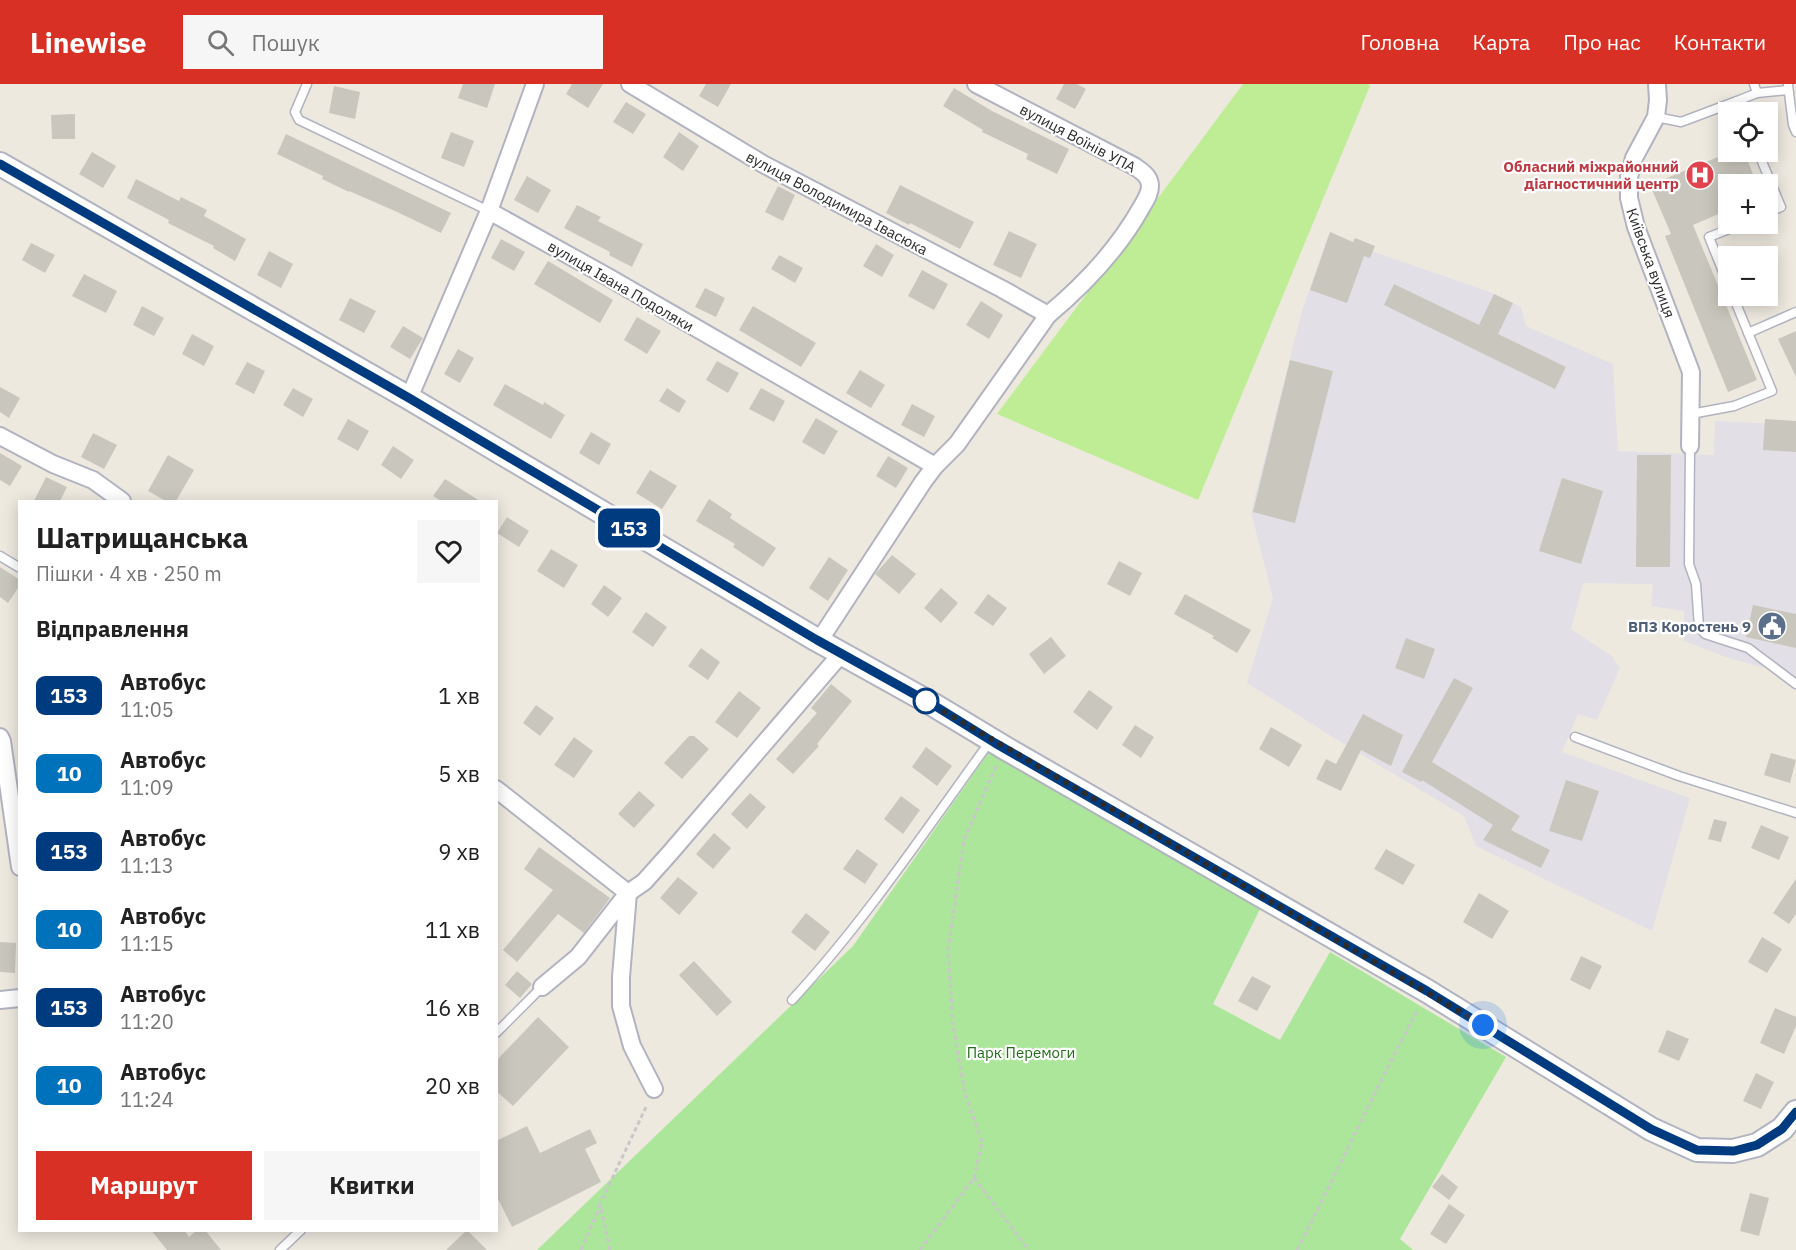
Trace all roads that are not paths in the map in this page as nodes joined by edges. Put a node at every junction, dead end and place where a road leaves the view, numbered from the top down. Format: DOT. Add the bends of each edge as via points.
graph roads {
  1 [pos="307,84"];
  2 [pos="535,84"];
  3 [pos="630,84"];
  4 [pos="976,84"];
  5 [pos="1657,84"];
  6 [pos="1754,84"];
  7 [pos="1788,87"];
  8 [pos="1757,93"];
  9 [pos="1737,101"];
  10 [pos="1656,117"];
  11 [pos="1796,132"];
  12 [pos="0,164"];
  13 [pos="489,211"];
  14 [pos="1718,233"];
  15 [pos="1718,259"];
  16 [pos="1737,306"];
  17 [pos="1796,312"];
  18 [pos="1048,315"];
  19 [pos="1748,333"];
  20 [pos="409,398"];
  21 [pos="1691,414"];
  22 [pos="0,436"];
  23 [pos="1690,446"];
  24 [pos="935,466"];
  25 [pos="121,500"];
  26 [pos="0,555"];
  27 [pos="18,567"];
  28 [pos="819,641"];
  29 [pos="841,654"];
  30 [pos="1796,684"];
  31 [pos="0,737"];
  32 [pos="1575,737"];
  33 [pos="998,744"];
  34 [pos="498,791"];
  35 [pos="1796,813"];
  36 [pos="18,853"];
  37 [pos="628,893"];
  38 [pos="542,987"];
  39 [pos="18,998"];
  40 [pos="0,1000"];
  41 [pos="792,1000"];
  42 [pos="498,1031"];
  43 [pos="654,1089"];
  44 [pos="1796,1112"];
  45 [pos="299,1232"];
  46 [pos="280,1250"];
  1 -- 13 [label="lane, вулиця Івана Подоляки" via="295,112 299,120"];
  2 -- 13 [label="street"];
  3 -- 18 [label="street, вулиця Володимира Івасюка" via="763,164"];
  4 -- 18 [label="street, вулиця Воїнів УПА" via="1147,176 1147,196 1123,239"];
  5 -- 10 [label="street, Київська вулиця"];
  6 -- 8 [label="lane"];
  7 -- 8 [label="lane"];
  7 -- 11 [label="lane"];
  8 -- 9 [label="lane"];
  9 -- 10 [label="lane" via="1681,122"];
  10 -- 21 [label="street, Київська вулиця" via="1631,167 1629,198 1636,227 1691,372"];
  12 -- 20 [label="street"];
  13 -- 20 [label="street"];
  13 -- 24 [label="street, вулиця Івана Подоляки"];
  14 -- 15 [label="lane" via="1709,237"];
  16 -- 19 [label="lane"];
  17 -- 19 [label="lane"];
  18 -- 24 [label="street" via="957,444"];
  19 -- 21 [label="lane" via="1772,391 1734,406"];
  20 -- 28 [label="street"];
  21 -- 23 [label="street, Київська вулиця"];
  22 -- 25 [label="street" via="93,480"];
  23 -- 30 [label="lane" via="1689,564 1696,584 1699,627 1705,634 1745,646"];
  24 -- 28 [label="street"];
  26 -- 27 [label="lane"];
  28 -- 29 [label="street"];
  29 -- 33 [label="street"];
  29 -- 37 [label="street" via="670,853 644,882"];
  31 -- 36 [label="street"];
  32 -- 35 [label="lane" via="1679,776"];
  33 -- 41 [label="lane" via="826,963"];
  33 -- 44 [label="street" via="1427,991 1651,1129 1697,1150 1734,1151 1757,1145 1782,1129"];
  34 -- 37 [label="street"];
  37 -- 38 [label="street" via="578,957"];
  37 -- 43 [label="street" via="621,1006 632,1046"];
  38 -- 42 [label="lane"];
  39 -- 40 [label="street"];
  45 -- 46 [label="lane"];
}
